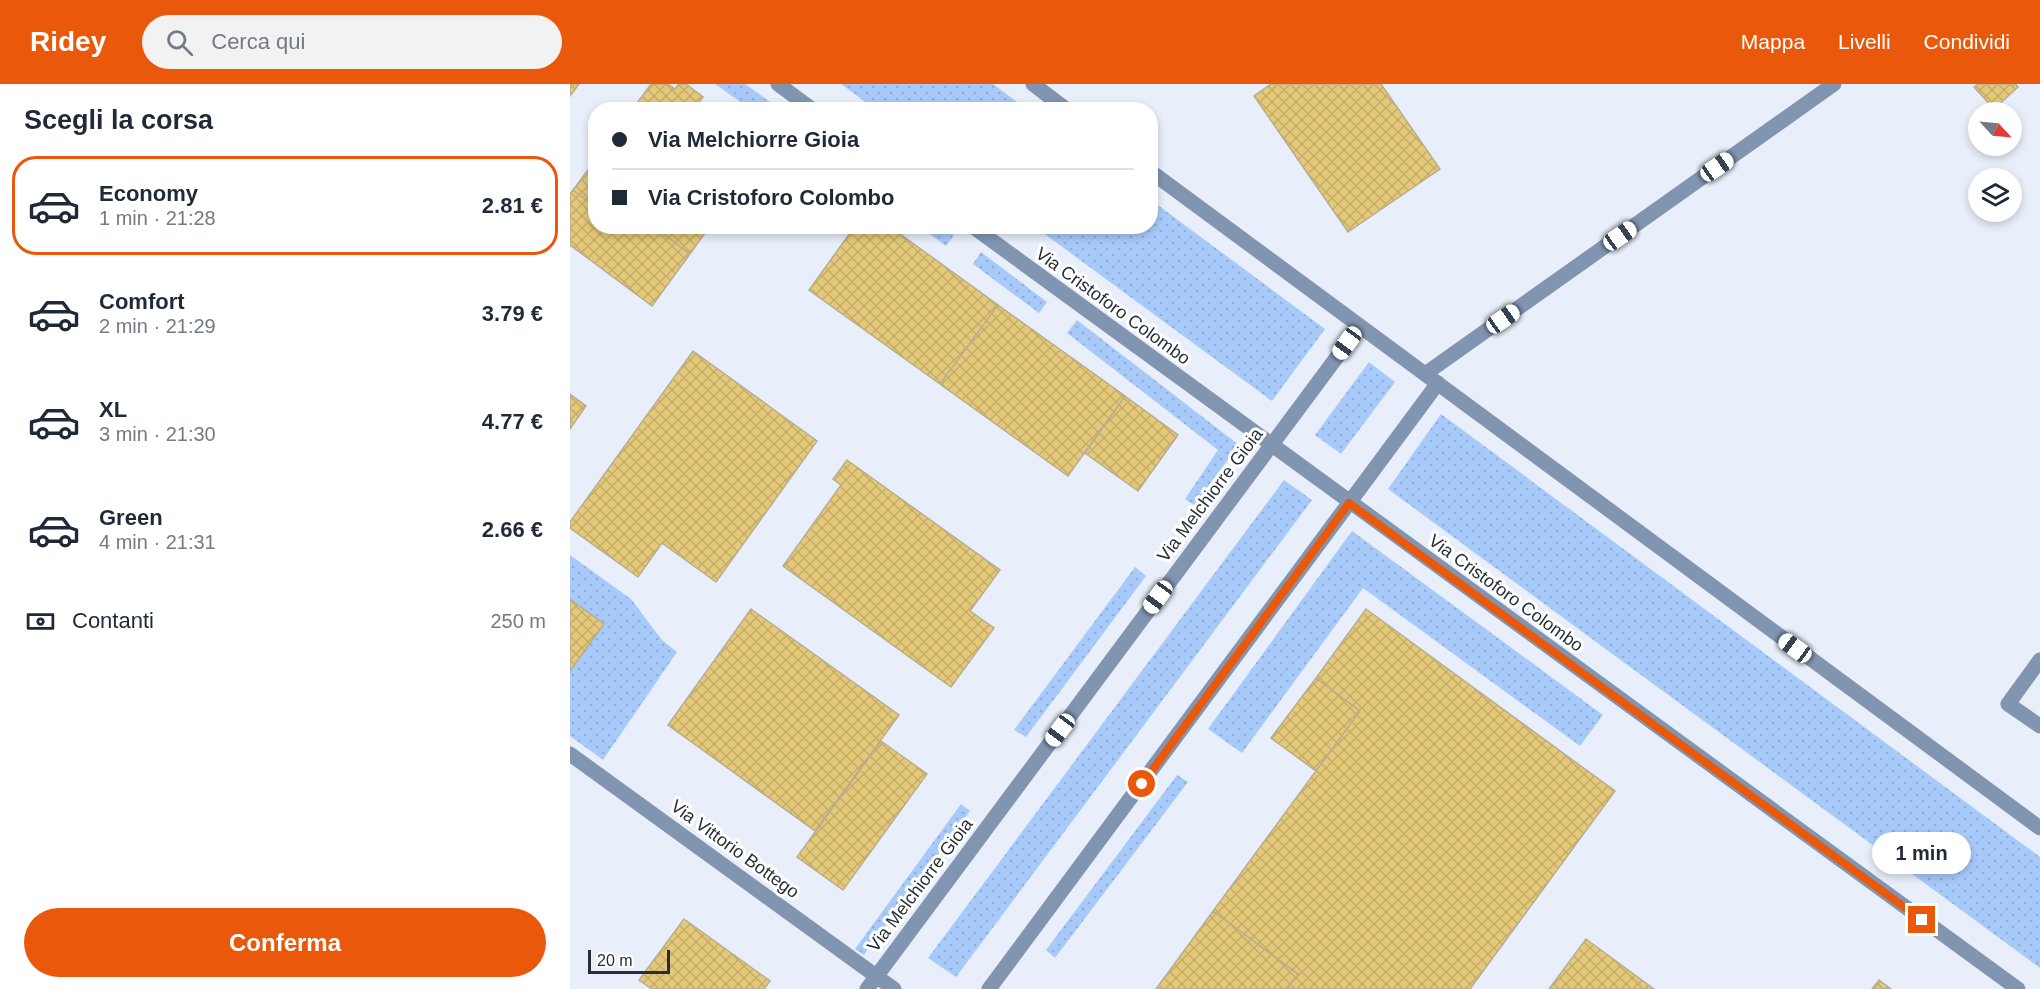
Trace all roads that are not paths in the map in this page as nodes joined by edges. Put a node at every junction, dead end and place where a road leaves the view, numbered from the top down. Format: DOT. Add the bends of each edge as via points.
graph roads {
  1 [pos="778,84"];
  2 [pos="1033,84"];
  3 [pos="1834,84"];
  4 [pos="802,102"];
  5 [pos="1057,102"];
  6 [pos="1158,177"];
  7 [pos="983,234"];
  8 [pos="1360,326"];
  9 [pos="1425,374"];
  10 [pos="1438,383"];
  11 [pos="1270,446"];
  12 [pos="1349,503"];
  13 [pos="2040,660"];
  14 [pos="2040,726"];
  15 [pos="570,754"];
  16 [pos="2040,828"];
  17 [pos="877,975"];
  18 [pos="867,989"];
  19 [pos="894,989"];
  20 [pos="989,989"];
  21 [pos="2018,989"];
  1 -- 4 [label="street"];
  2 -- 5 [label="street"];
  3 -- 9 [label="street"];
  6 -- 8 [label="street"];
  7 -- 11 [label="street, Via Cristoforo Colombo"];
  8 -- 9 [label="street"];
  8 -- 11 [label="street, Via Melchiorre Gioia"];
  9 -- 10 [label="street"];
  10 -- 12 [label="street"];
  10 -- 16 [label="street"];
  11 -- 12 [label="street, Via Cristoforo Colombo"];
  11 -- 17 [label="street, Via Melchiorre Gioia"];
  12 -- 20 [label="street"];
  12 -- 21 [label="street, Via Cristoforo Colombo"];
  13 -- 14 [label="street" via="2008,704"];
  15 -- 17 [label="street, Via Vittorio Bottego"];
  17 -- 18 [label="street, Via Melchiorre Gioia"];
  17 -- 19 [label="street, Via Melchiorre Gioia"];
}
